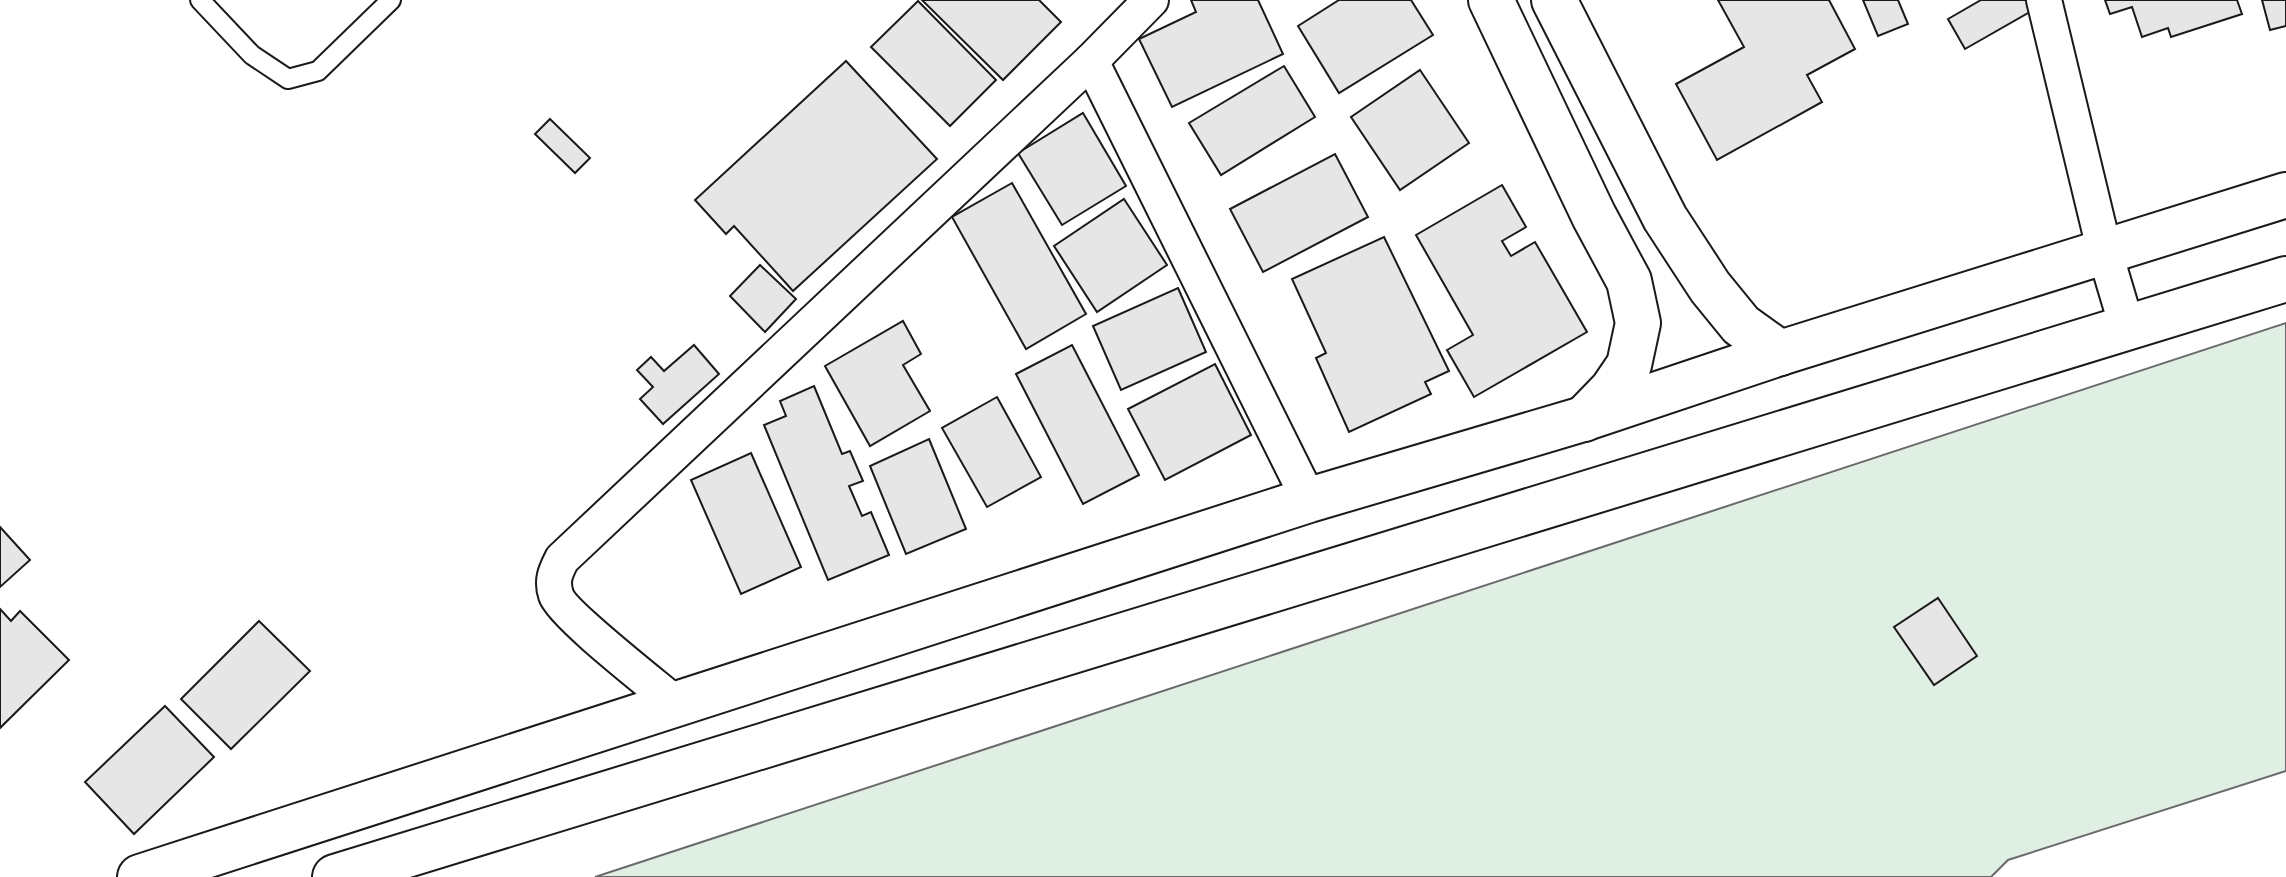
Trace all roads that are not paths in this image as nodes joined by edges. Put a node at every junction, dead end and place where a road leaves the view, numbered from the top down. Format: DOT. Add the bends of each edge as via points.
graph roads {
  1 [pos="200,0"];
  2 [pos="391,0"];
  3 [pos="1151,0"];
  4 [pos="1491,0"];
  5 [pos="1554,0"];
  6 [pos="2044,0"];
  7 [pos="1091,61"];
  8 [pos="2286,195"];
  9 [pos="2105,253"];
  10 [pos="2286,279"];
  11 [pos="2127,327"];
  12 [pos="1780,353"];
  13 [pos="1583,419"];
  14 [pos="1309,500"];
  15 [pos="676,704"];
  16 [pos="140,877"];
  17 [pos="335,877"];
  1 -- 2 [label="lane" via="252,55 288,79 318,71"];
  3 -- 7 [label="street"];
  4 -- 13 [label="street" via="1629,281 1638,323 1629,365"];
  5 -- 12 [label="street" via="1665,218 1741,325"];
  6 -- 9 [label="street"];
  7 -- 14 [label="street"];
  7 -- 15 [label="street" via="562,559 553,577 556,597"];
  8 -- 9 [label="street"];
  9 -- 11 [label="street"];
  9 -- 12 [label="street"];
  10 -- 11 [label="street"];
  11 -- 17 [label="street"];
  12 -- 13 [label="street"];
  13 -- 14 [label="street"];
  14 -- 15 [label="street"];
  15 -- 16 [label="street"];
}
